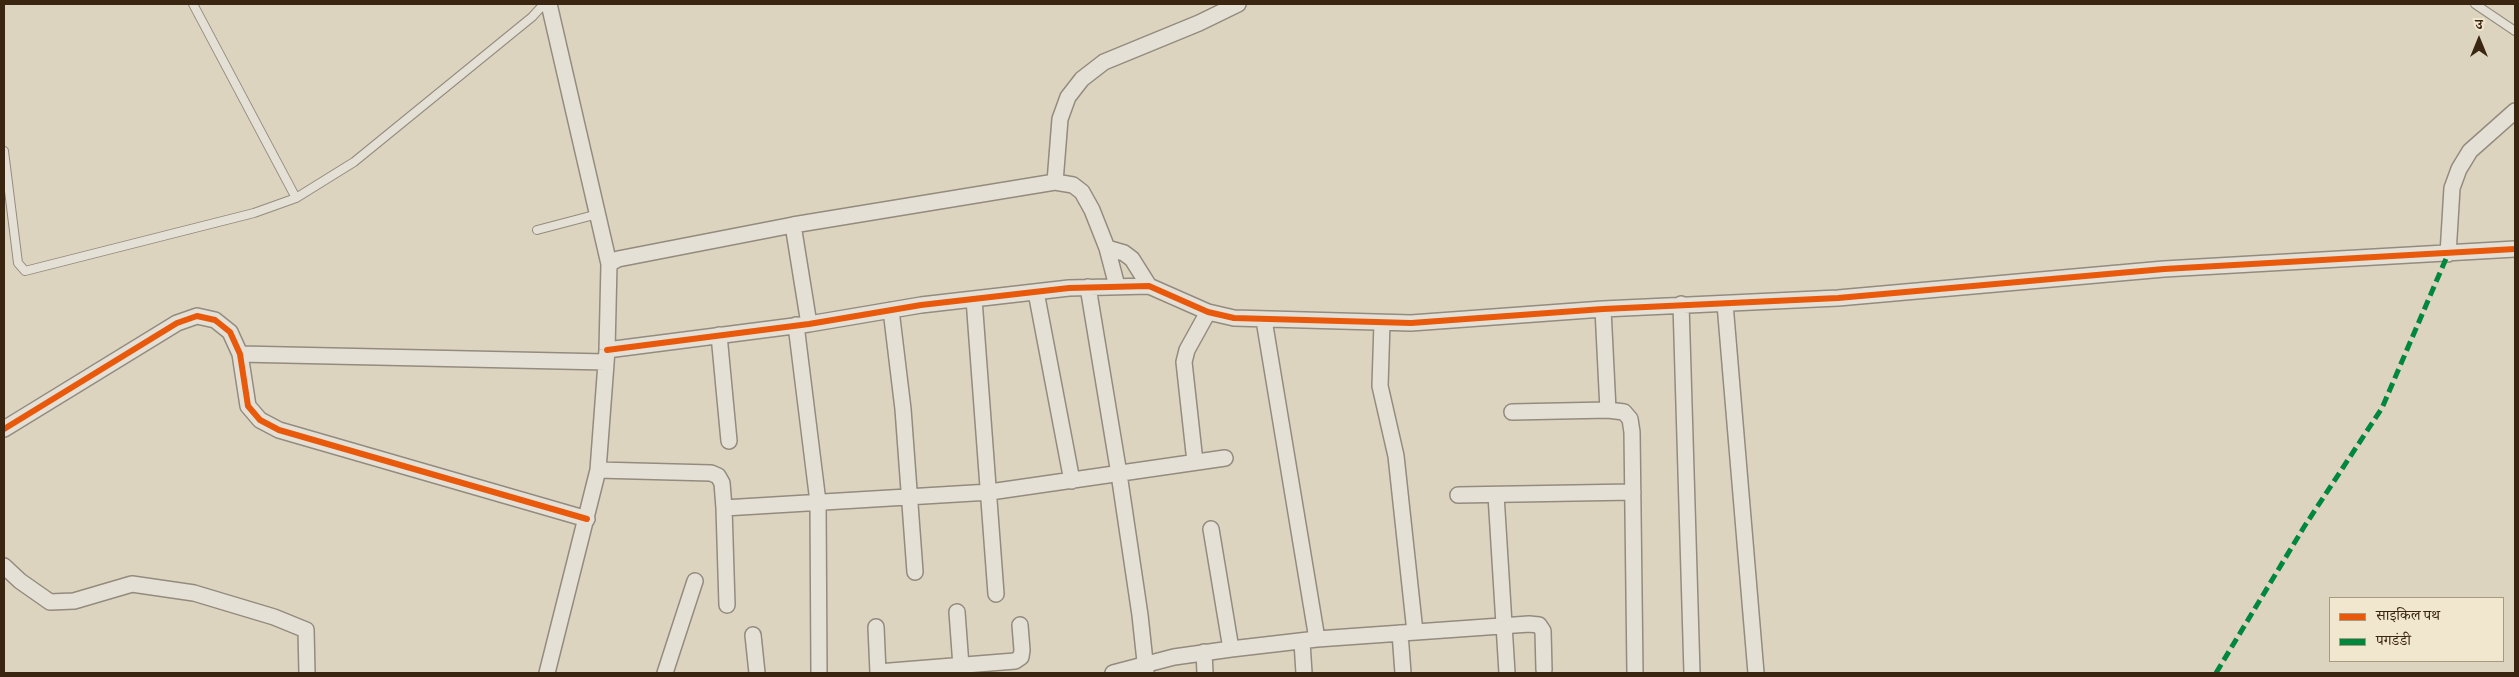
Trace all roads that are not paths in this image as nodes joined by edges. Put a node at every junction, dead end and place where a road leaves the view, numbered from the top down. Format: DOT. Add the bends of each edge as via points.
graph roads {
  1 [pos="193,4"];
  2 [pos="544,4"];
  3 [pos="549,4"];
  4 [pos="1238,4"];
  5 [pos="2475,4"];
  6 [pos="2515,31"];
  7 [pos="2515,111"];
  8 [pos="4,151"];
  9 [pos="1055,182"];
  10 [pos="296,198"];
  11 [pos="598,214"];
  12 [pos="793,225"];
  13 [pos="537,230"];
  14 [pos="1107,248"];
  15 [pos="2515,249"];
  16 [pos="2448,254"];
  17 [pos="610,264"];
  18 [pos="1117,286"];
  19 [pos="1149,286"];
  20 [pos="1088,287"];
  21 [pos="1036,292"];
  22 [pos="974,299"];
  23 [pos="1682,304"];
  24 [pos="1724,304"];
  25 [pos="1603,309"];
  26 [pos="891,310"];
  27 [pos="1208,312"];
  28 [pos="1264,320"];
  29 [pos="1382,323"];
  30 [pos="802,324"];
  31 [pos="719,335"];
  32 [pos="240,354"];
  33 [pos="607,356"];
  34 [pos="1608,410"];
  35 [pos="1512,412"];
  36 [pos="4,429"];
  37 [pos="729,442"];
  38 [pos="1225,458"];
  39 [pos="1195,462"];
  40 [pos="598,470"];
  41 [pos="1119,474"];
  42 [pos="1072,481"];
  43 [pos="990,492"];
  44 [pos="1633,492"];
  45 [pos="1458,495"];
  46 [pos="1496,495"];
  47 [pos="910,496"];
  48 [pos="818,502"];
  49 [pos="724,508"];
  50 [pos="587,519"];
  51 [pos="1211,529"];
  52 [pos="4,566"];
  53 [pos="915,572"];
  54 [pos="694,581"];
  55 [pos="996,594"];
  56 [pos="727,605"];
  57 [pos="957,612"];
  58 [pos="1020,625"];
  59 [pos="1506,625"];
  60 [pos="876,627"];
  61 [pos="1415,632"];
  62 [pos="1400,633"];
  63 [pos="753,635"];
  64 [pos="1310,640"];
  65 [pos="1231,649"];
  66 [pos="1204,652"];
  67 [pos="961,666"];
  68 [pos="1146,668"];
  69 [pos="978,669"];
  70 [pos="1544,670"];
  71 [pos="878,672"];
  72 [pos="307,673"];
  73 [pos="547,673"];
  74 [pos="665,673"];
  75 [pos="757,673"];
  76 [pos="819,673"];
  77 [pos="1114,673"];
  78 [pos="1205,673"];
  79 [pos="1304,673"];
  80 [pos="1402,673"];
  81 [pos="1507,673"];
  82 [pos="1635,673"];
  83 [pos="1692,673"];
  84 [pos="1756,673"];
  1 -- 10 [label="lane"];
  2 -- 10 [label="lane" via="354,162"];
  3 -- 11 [label="street"];
  4 -- 9 [label="street" via="1104,62 1082,79 1068,98 1060,119"];
  5 -- 6 [label="lane"];
  7 -- 16 [label="street" via="2470,151 2459,169 2452,188"];
  8 -- 10 [label="lane" via="18,263 25,271 254,213"];
  9 -- 12 [label="street"];
  9 -- 14 [label="street" via="1073,185 1082,192"];
  11 -- 13 [label="lane"];
  11 -- 17 [label="street"];
  12 -- 17 [label="street" via="618,259"];
  12 -- 30 [label="street"];
  14 -- 18 [label="street"];
  14 -- 19 [label="street" via="1132,258"];
  15 -- 16 [label="street"];
  16 -- 24 [label="street" via="2164,269 1838,298"];
  17 -- 33 [label="street"];
  18 -- 19 [label="street"];
  18 -- 20 [label="street"];
  19 -- 27 [label="street"];
  20 -- 21 [label="street"];
  20 -- 41 [label="street"];
  21 -- 22 [label="street"];
  21 -- 42 [label="street"];
  22 -- 26 [label="street"];
  22 -- 43 [label="street"];
  23 -- 24 [label="street"];
  23 -- 25 [label="street"];
  23 -- 83 [label="street"];
  24 -- 84 [label="street"];
  25 -- 29 [label="street" via="1444,322"];
  25 -- 34 [label="street"];
  26 -- 30 [label="street"];
  26 -- 47 [label="street"];
  27 -- 28 [label="street"];
  27 -- 39 [label="street" via="1184,362"];
  28 -- 29 [label="street"];
  28 -- 64 [label="street"];
  29 -- 61 [label="street" via="1380,386 1396,456"];
  30 -- 31 [label="street"];
  30 -- 48 [label="street"];
  31 -- 33 [label="street"];
  31 -- 37 [label="street"];
  32 -- 33 [label="street"];
  32 -- 36 [label="street" via="230,332 215,320 197,316 177,323"];
  32 -- 50 [label="street" via="248,406 260,420 279,430"];
  33 -- 40 [label="street"];
  34 -- 35 [label="street"];
  34 -- 44 [label="street" via="1624,412 1630,419"];
  38 -- 39 [label="street"];
  39 -- 41 [label="street"];
  40 -- 49 [label="street" via="711,473 722,483"];
  40 -- 50 [label="street"];
  41 -- 42 [label="street"];
  41 -- 68 [label="street"];
  42 -- 43 [label="street"];
  43 -- 47 [label="street"];
  43 -- 55 [label="street"];
  44 -- 46 [label="street"];
  44 -- 82 [label="street"];
  45 -- 46 [label="street"];
  46 -- 59 [label="street"];
  47 -- 48 [label="street"];
  47 -- 53 [label="street"];
  48 -- 49 [label="street"];
  48 -- 76 [label="street"];
  49 -- 56 [label="street"];
  50 -- 73 [label="street"];
  51 -- 65 [label="street"];
  52 -- 72 [label="street" via="50,602 74,601 132,584 194,593 274,617 306,630"];
  54 -- 74 [label="street"];
  57 -- 67 [label="street"];
  58 -- 69 [label="street" via="1021,657"];
  59 -- 61 [label="street"];
  59 -- 70 [label="street" via="1539,625 1543,631"];
  59 -- 81 [label="street"];
  60 -- 71 [label="street"];
  61 -- 62 [label="street"];
  62 -- 64 [label="street"];
  62 -- 80 [label="street"];
  63 -- 75 [label="street"];
  64 -- 65 [label="street"];
  64 -- 79 [label="street"];
  65 -- 66 [label="street"];
  66 -- 68 [label="street"];
  66 -- 78 [label="street"];
  67 -- 69 [label="street"];
  67 -- 71 [label="street"];
  68 -- 77 [label="street"];
}
